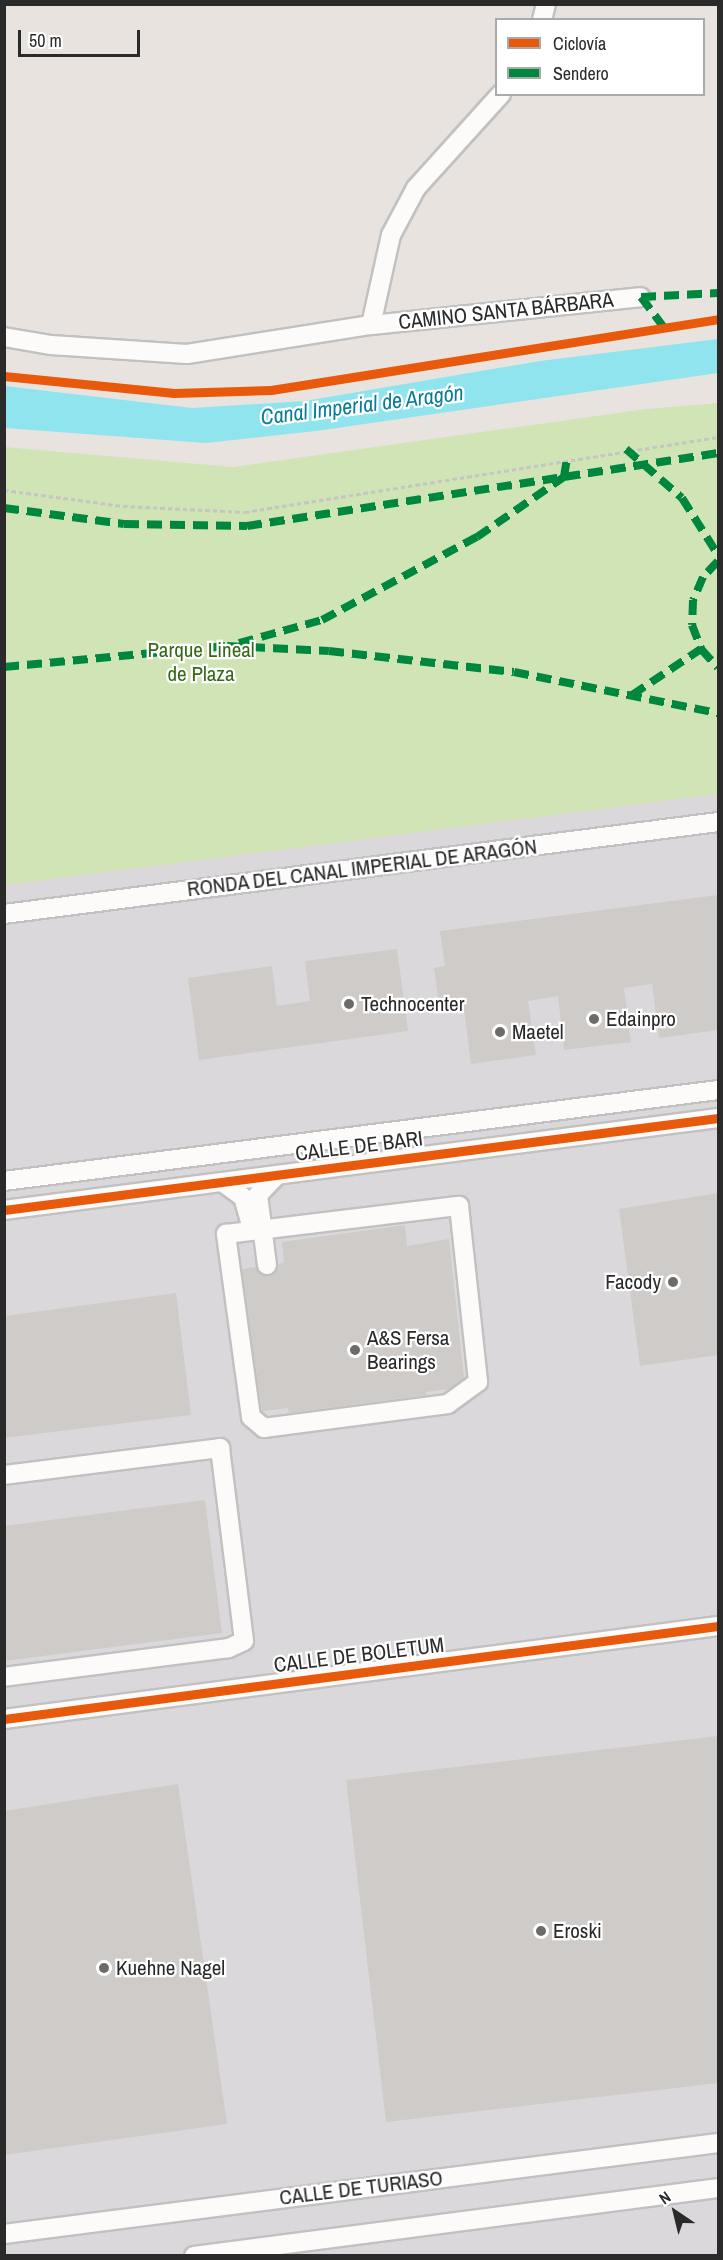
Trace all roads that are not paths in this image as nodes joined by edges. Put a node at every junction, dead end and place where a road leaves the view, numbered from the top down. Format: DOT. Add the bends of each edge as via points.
graph roads {
  1 [pos="499,96"];
  2 [pos="641,297"];
  3 [pos="371,325"];
  4 [pos="4,337"];
  5 [pos="718,822"];
  6 [pos="4,914"];
  7 [pos="718,1090"];
  8 [pos="718,1118"];
  9 [pos="277,1175"];
  10 [pos="4,1181"];
  11 [pos="222,1182"];
  12 [pos="4,1210"];
  13 [pos="257,1231"];
  14 [pos="262,1266"];
  15 [pos="4,1476"];
  16 [pos="718,1626"];
  17 [pos="4,1677"];
  18 [pos="4,1719"];
  19 [pos="718,2143"];
  20 [pos="718,2188"];
  21 [pos="4,2234"];
  22 [pos="194,2256"];
  1 -- 3 [label="street, CAMINO SANTA BÁRBARA" via="416,188 391,235"];
  2 -- 3 [label="street, CAMINO SANTA BÁRBARA"];
  3 -- 4 [label="street, CAMINO SANTA BÁRBARA" via="187,354 51,345"];
  5 -- 6 [label="street, RONDA DEL CANAL IMPERIAL DE ARAGÓN"];
  7 -- 10 [label="street, CALLE DE BARI"];
  8 -- 9 [label="street, CALLE DE BARI"];
  9 -- 11 [label="street, CALLE DE BARI"];
  9 -- 13 [label="street" via="258,1195"];
  11 -- 12 [label="street, CALLE DE BARI"];
  11 -- 13 [label="street" via="243,1197"];
  13 -- 13 [label="street" via="459,1206 478,1382 448,1404 264,1428 251,1418 226,1234"];
  13 -- 14 [label="street"];
  15 -- 17 [label="street" via="220,1448 244,1641 229,1648"];
  16 -- 18 [label="street, CALLE DE BOLETUM"];
  19 -- 21 [label="street, CALLE DE TURIASO"];
  20 -- 22 [label="street"];
}
